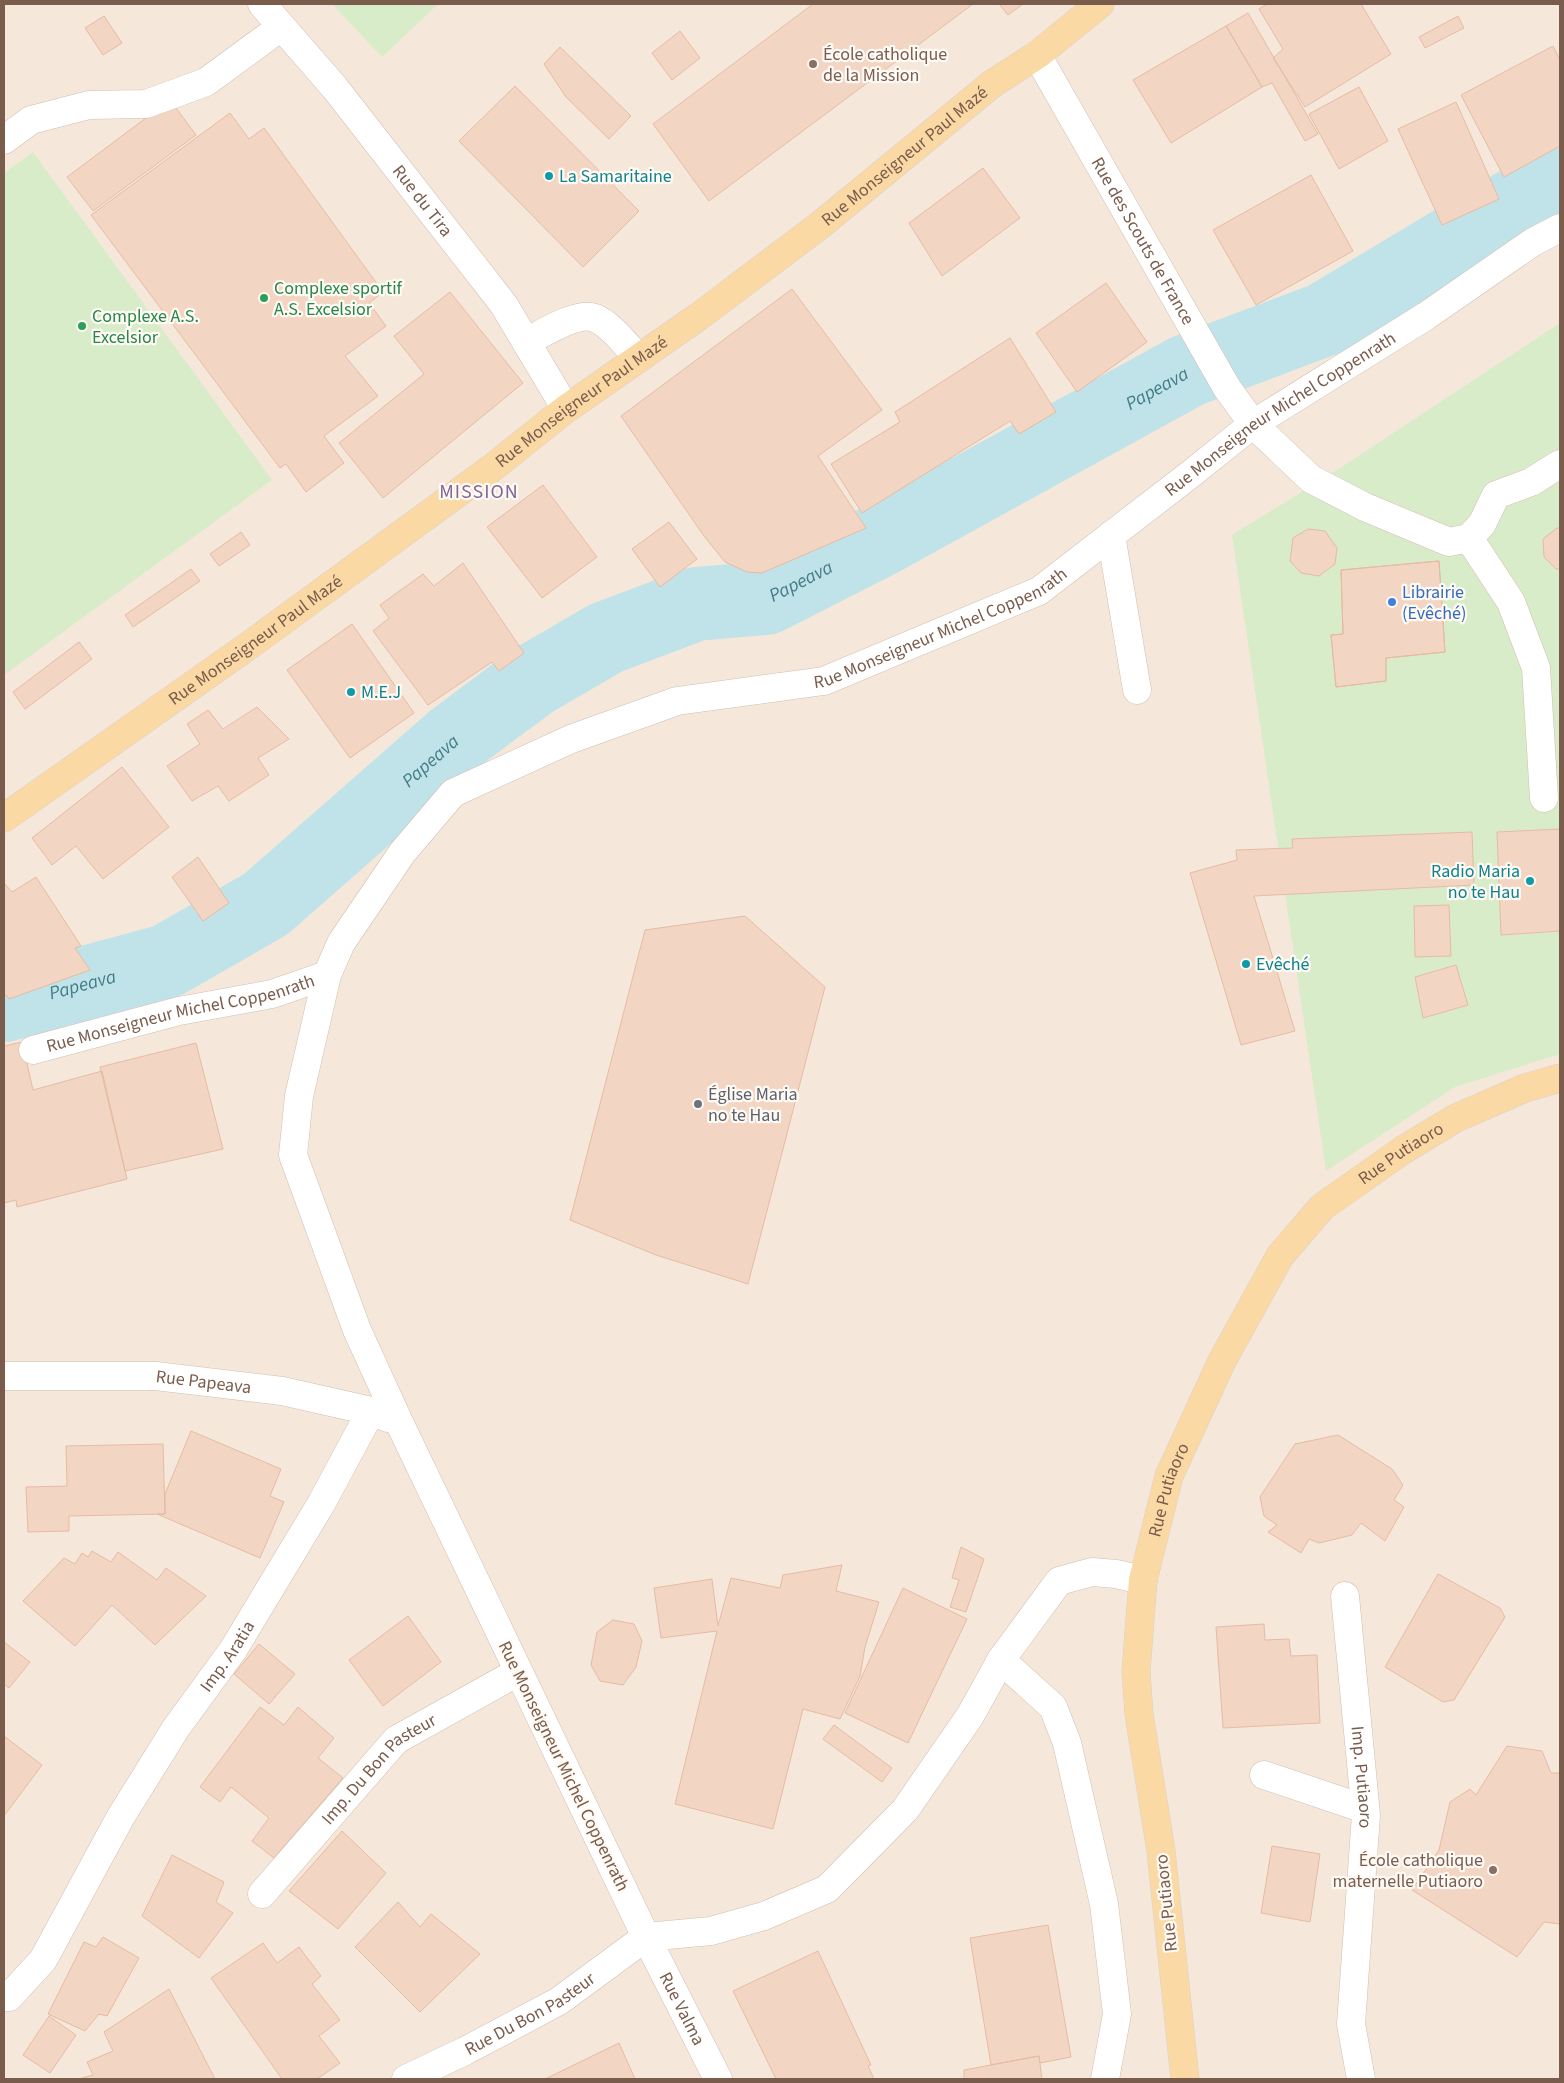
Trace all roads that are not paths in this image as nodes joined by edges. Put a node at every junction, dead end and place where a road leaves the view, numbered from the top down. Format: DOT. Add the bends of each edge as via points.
graph roads {
  1 [pos="262,4"];
  2 [pos="1100,4"];
  3 [pos="281,27"];
  4 [pos="1037,55"];
  5 [pos="4,140"];
  6 [pos="1560,228"];
  7 [pos="526,342"];
  8 [pos="639,358"];
  9 [pos="566,409"];
  10 [pos="1253,424"];
  11 [pos="1560,464"];
  12 [pos="1111,534"];
  13 [pos="1469,538"];
  14 [pos="1137,690"];
  15 [pos="1544,798"];
  16 [pos="4,818"];
  17 [pos="327,975"];
  18 [pos="33,1050"];
  19 [pos="1560,1078"];
  20 [pos="4,1376"];
  21 [pos="371,1411"];
  22 [pos="399,1422"];
  23 [pos="1143,1580"];
  24 [pos="1345,1596"];
  25 [pos="1000,1660"];
  26 [pos="518,1672"];
  27 [pos="1264,1775"];
  28 [pos="1365,1809"];
  29 [pos="262,1894"];
  30 [pos="646,1937"];
  31 [pos="4,1997"];
  32 [pos="406,2079"];
  33 [pos="718,2079"];
  34 [pos="1105,2079"];
  35 [pos="1185,2079"];
  36 [pos="1361,2079"];
  1 -- 3 [label="street, Rue du Tira"];
  2 -- 4 [label="main road, Rue Monseigneur Paul Mazé"];
  3 -- 5 [label="street" via="206,82 146,104 89,105 31,120"];
  3 -- 7 [label="street, Rue du Tira" via="336,88 423,198 504,305"];
  4 -- 8 [label="main road, Rue Monseigneur Paul Mazé" via="992,84 819,226"];
  4 -- 10 [label="street, Rue des Scouts de France" via="1227,388"];
  6 -- 10 [label="street, Rue Monseigneur Michel Coppenrath" via="1533,242 1426,316"];
  7 -- 8 [label="street" via="574,318 594,318"];
  7 -- 9 [label="street, Rue du Tira"];
  8 -- 9 [label="main road, Rue Monseigneur Paul Mazé"];
  9 -- 16 [label="main road, Rue Monseigneur Paul Mazé" via="492,468 251,644"];
  10 -- 12 [label="street, Rue Monseigneur Michel Coppenrath"];
  10 -- 13 [label="street, Rue des Scouts de France" via="1311,479 1365,507 1449,542"];
  11 -- 13 [label="street" via="1531,482 1496,495 1482,524"];
  12 -- 14 [label="street"];
  12 -- 17 [label="street, Rue Monseigneur Michel Coppenrath" via="1039,591 824,681 677,701 571,739 453,793 402,853 341,943"];
  13 -- 15 [label="street" via="1511,602 1536,668"];
  17 -- 18 [label="street, Rue Monseigneur Michel Coppenrath" via="272,994 179,1011"];
  17 -- 22 [label="street, Rue Monseigneur Michel Coppenrath" via="299,1096 293,1155 357,1330"];
  19 -- 23 [label="main road, Rue Putiaoro" via="1525,1088 1456,1118 1403,1150 1322,1207 1280,1256 1222,1361 1169,1476"];
  20 -- 21 [label="street, Rue Papeava" via="156,1376 282,1391"];
  21 -- 22 [label="street, Rue Papeava"];
  21 -- 31 [label="street, Imp. Aratia" via="321,1504 233,1650 176,1728 120,1818 43,1960 9,1997"];
  22 -- 26 [label="street, Rue Monseigneur Michel Coppenrath"];
  23 -- 25 [label="street" via="1092,1572 1058,1581"];
  23 -- 35 [label="main road, Rue Putiaoro" via="1136,1672 1139,1714 1161,1851"];
  24 -- 28 [label="street, Imp. Putiaoro"];
  25 -- 30 [label="street" via="970,1716 905,1810 827,1889 764,1916 712,1931"];
  25 -- 34 [label="street" via="1053,1707 1067,1743 1104,1904 1117,2014"];
  26 -- 29 [label="street, Imp. Du Bon Pasteur" via="396,1740"];
  26 -- 30 [label="street, Rue Monseigneur Michel Coppenrath"];
  27 -- 28 [label="street"];
  28 -- 36 [label="street, Imp. Putiaoro" via="1350,2024"];
  30 -- 32 [label="street, Rue Du Bon Pasteur" via="559,2002"];
  30 -- 33 [label="street, Rue Valma"];
}
